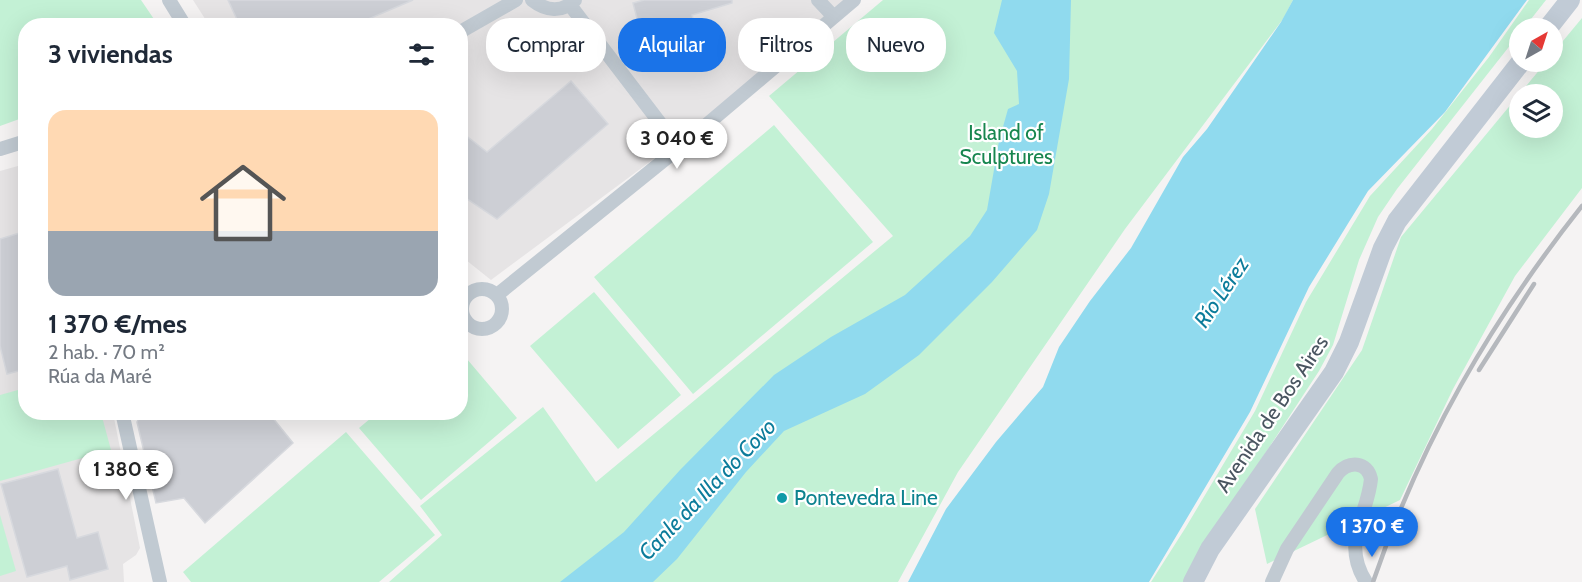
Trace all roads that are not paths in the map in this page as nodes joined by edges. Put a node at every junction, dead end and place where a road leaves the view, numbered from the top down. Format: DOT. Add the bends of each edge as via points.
graph roads {
  1 [pos="169,0"];
  2 [pos="516,0"];
  3 [pos="532,0"];
  4 [pos="818,0"];
  5 [pos="854,0"];
  6 [pos="1570,0"];
  7 [pos="573,2"];
  8 [pos="834,17"];
  9 [pos="180,18"];
  10 [pos="1556,18"];
  11 [pos="468,27"];
  12 [pos="1513,72"];
  13 [pos="18,143"];
  14 [pos="679,148"];
  15 [pos="0,149"];
  16 [pos="468,291"];
  17 [pos="470,293"];
  18 [pos="497,295"];
  19 [pos="468,322"];
  20 [pos="124,420"];
  21 [pos="160,582"];
  22 [pos="1193,582"];
  23 [pos="1272,582"];
  24 [pos="1366,582"];
  1 -- 9 [label="street"];
  2 -- 11 [label="street"];
  3 -- 7 [label="street" via="551,10"];
  4 -- 8 [label="street"];
  5 -- 8 [label="street"];
  6 -- 10 [label="street"];
  7 -- 14 [label="street"];
  8 -- 14 [label="street"];
  12 -- 22 [label="street, Avenida de Bos Aires" via="1404,210 1383,248 1334,372 1210,549"];
  13 -- 15 [label="street"];
  14 -- 18 [label="street"];
  16 -- 17 [label="street"];
  17 -- 18 [label="street" via="481,288"];
  18 -- 19 [label="street" via="502,305 501,317 493,326 480,328"];
  20 -- 21 [label="street"];
  23 -- 24 [label="street" via="1287,549 1338,473 1354,464 1364,467 1371,479 1354,543 1357,563"];
}
